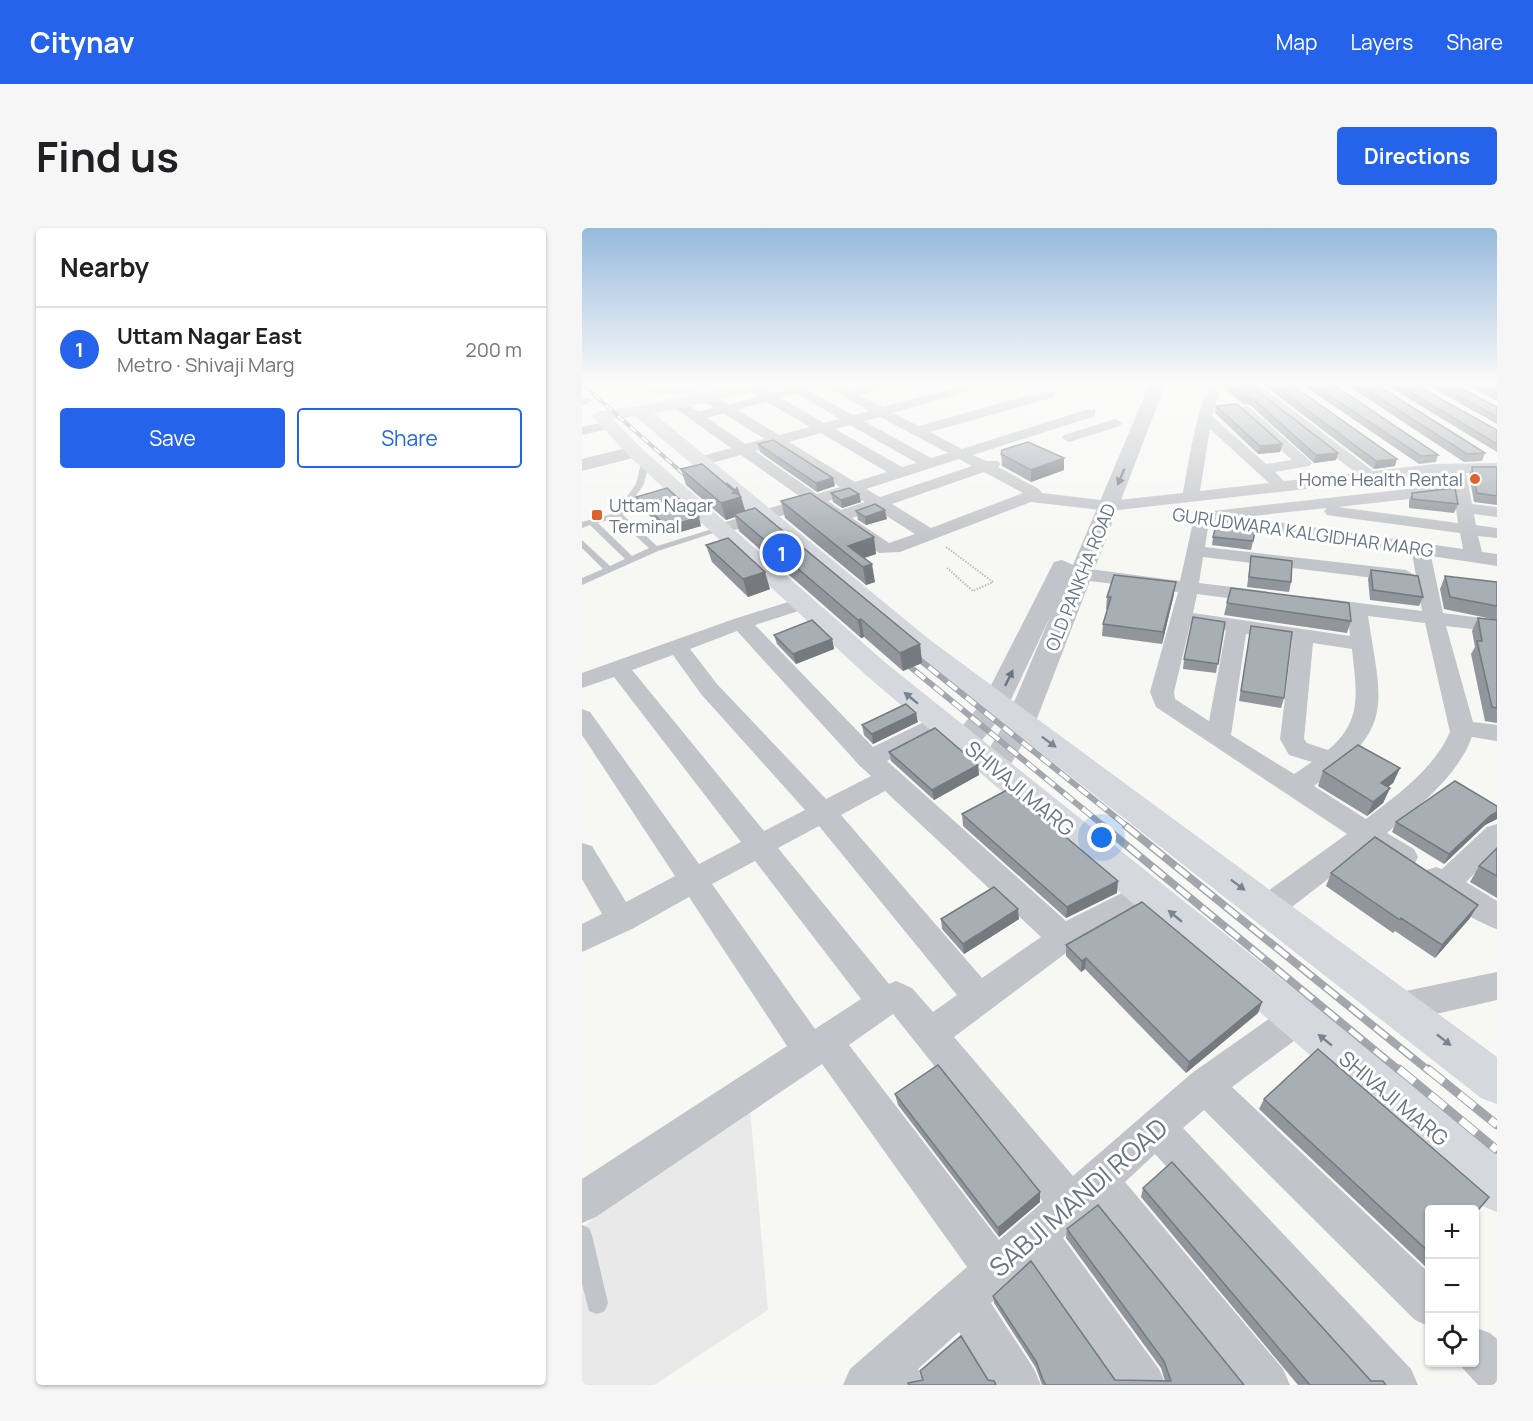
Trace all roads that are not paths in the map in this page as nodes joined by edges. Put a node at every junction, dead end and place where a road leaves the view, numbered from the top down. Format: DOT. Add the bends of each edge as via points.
graph roads {
  1 [pos="621,437"];
  2 [pos="671,437"];
  3 [pos="726,437"];
  4 [pos="775,437"];
  5 [pos="786,437"];
  6 [pos="839,437"];
  7 [pos="884,437"];
  8 [pos="928,437"];
  9 [pos="954,437"];
  10 [pos="1013,437"];
  11 [pos="1077,437"];
  12 [pos="1117,437"];
  13 [pos="1133,437"];
  14 [pos="1201,437"];
  15 [pos="1226,437"];
  16 [pos="1275,437"];
  17 [pos="1319,437"];
  18 [pos="778,439"];
  19 [pos="842,439"];
  20 [pos="938,442"];
  21 [pos="1049,445"];
  22 [pos="743,449"];
  23 [pos="909,450"];
  24 [pos="797,452"];
  25 [pos="960,454"];
  26 [pos="1439,455"];
  27 [pos="641,456"];
  28 [pos="1396,458"];
  29 [pos="1006,459"];
  30 [pos="850,460"];
  31 [pos="699,461"];
  32 [pos="1494,462"];
  33 [pos="814,463"];
  34 [pos="931,464"];
  35 [pos="582,465"];
  36 [pos="984,467"];
  37 [pos="1457,467"];
  38 [pos="1262,469"];
  39 [pos="1415,471"];
  40 [pos="900,473"];
  41 [pos="832,475"];
  42 [pos="1371,477"];
  43 [pos="1007,478"];
  44 [pos="985,486"];
  45 [pos="1281,486"];
  46 [pos="851,488"];
  47 [pos="1460,488"];
  48 [pos="1191,496"];
  49 [pos="1031,497"];
  50 [pos="815,499"];
  51 [pos="879,504"];
  52 [pos="1100,506"];
  53 [pos="1287,506"];
  54 [pos="1464,508"];
  55 [pos="920,509"];
  56 [pos="1497,512"];
  57 [pos="618,515"];
  58 [pos="765,516"];
  59 [pos="841,517"];
  60 [pos="899,517"];
  61 [pos="1201,517"];
  62 [pos="587,524"];
  63 [pos="722,528"];
  64 [pos="1469,529"];
  65 [pos="861,531"];
  66 [pos="1497,533"];
  67 [pos="928,534"];
  68 [pos="1359,540"];
  69 [pos="582,543"];
  70 [pos="655,549"];
  71 [pos="1421,549"];
  72 [pos="1196,551"];
  73 [pos="1473,556"];
  74 [pos="632,560"];
  75 [pos="1497,560"];
  76 [pos="609,570"];
  77 [pos="1360,571"];
  78 [pos="1082,574"];
  79 [pos="1435,580"];
  80 [pos="583,581"];
  81 [pos="1189,587"];
  82 [pos="804,603"];
  83 [pos="1357,608"];
  84 [pos="1182,617"];
  85 [pos="1433,618"];
  86 [pos="741,623"];
  87 [pos="1497,626"];
  88 [pos="1238,627"];
  89 [pos="1303,636"];
  90 [pos="1361,644"];
  91 [pos="677,646"];
  92 [pos="618,668"];
  93 [pos="582,681"];
  94 [pos="996,704"];
  95 [pos="582,717"];
  96 [pos="1021,722"];
  97 [pos="1462,728"];
  98 [pos="1497,732"];
  99 [pos="953,733"];
  100 [pos="1218,739"];
  101 [pos="1331,760"];
  102 [pos="994,767"];
  103 [pos="879,769"];
  104 [pos="1296,786"];
  105 [pos="823,812"];
  106 [pos="1368,832"];
  107 [pos="1496,836"];
  108 [pos="759,847"];
  109 [pos="582,854"];
  110 [pos="694,882"];
  111 [pos="1445,884"];
  112 [pos="1146,892"];
  113 [pos="1268,908"];
  114 [pos="1497,917"];
  115 [pos="621,920"];
  116 [pos="1063,938"];
  117 [pos="582,939"];
  118 [pos="1497,986"];
  119 [pos="980,999"];
  120 [pos="884,1002"];
  121 [pos="1401,1007"];
  122 [pos="1298,1018"];
  123 [pos="930,1034"];
  124 [pos="819,1047"];
  125 [pos="1497,1083"];
  126 [pos="1205,1085"];
  127 [pos="1157,1128"];
  128 [pos="1497,1188"];
  129 [pos="1083,1192"];
  130 [pos="582,1203"];
  131 [pos="582,1235"];
  132 [pos="1035,1235"];
  133 [pos="979,1284"];
  134 [pos="1425,1300"];
  135 [pos="597,1303"];
  136 [pos="1479,1354"];
  137 [pos="1497,1371"];
  138 [pos="886,1378"];
  139 [pos="1018,1385"];
  140 [pos="1143,1385"];
  141 [pos="1267,1385"];
  142 [pos="1395,1385"];
  1 -- 27 [label="main road, SHIVAJI MARG"];
  2 -- 31 [label="main road"];
  3 -- 22 [label="street"];
  4 -- 18 [label="street"];
  5 -- 18 [label="street"];
  6 -- 19 [label="street"];
  7 -- 23 [label="street"];
  8 -- 20 [label="street"];
  9 -- 20 [label="street"];
  10 -- 25 [label="street"];
  11 -- 21 [label="street"];
  12 -- 52 [label="street, OLD PANKHA ROAD"];
  13 -- 52 [label="street, OLD PANKHA ROAD, one-way"];
  14 -- 48 [label="street"];
  15 -- 38 [label="street"];
  16 -- 38 [label="street" via="1304,463"];
  17 -- 42 [label="street"];
  18 -- 22 [label="street"];
  18 -- 24 [label="street"];
  19 -- 24 [label="street"];
  19 -- 30 [label="street"];
  20 -- 23 [label="street"];
  20 -- 25 [label="street"];
  22 -- 31 [label="street"];
  22 -- 50 [label="street"];
  23 -- 34 [label="street"];
  24 -- 33 [label="street"];
  25 -- 34 [label="street"];
  25 -- 36 [label="street"];
  26 -- 37 [label="street"];
  27 -- 35 [label="street"];
  27 -- 57 [label="lane" via="640,484"];
  27 -- 63 [label="main road, SHIVAJI MARG"];
  28 -- 39 [label="street"];
  29 -- 36 [label="street"];
  30 -- 33 [label="street"];
  30 -- 40 [label="street" via="879,460"];
  30 -- 41 [label="street"];
  31 -- 58 [label="main road, one-way"];
  32 -- 37 [label="street"];
  33 -- 41 [label="street"];
  34 -- 40 [label="street"];
  36 -- 43 [label="street"];
  36 -- 51 [label="street"];
  37 -- 39 [label="street"];
  37 -- 47 [label="street"];
  38 -- 45 [label="street"];
  39 -- 42 [label="street"];
  40 -- 46 [label="street"];
  41 -- 46 [label="street"];
  42 -- 45 [label="street"];
  43 -- 44 [label="street"];
  43 -- 49 [label="street" via="1033,492"];
  45 -- 48 [label="street"];
  46 -- 50 [label="street"];
  46 -- 51 [label="street"];
  47 -- 53 [label="street"];
  47 -- 54 [label="street"];
  48 -- 52 [label="street"];
  49 -- 52 [label="street"];
  49 -- 67 [label="street"];
  50 -- 58 [label="street"];
  50 -- 59 [label="street"];
  51 -- 59 [label="street"];
  51 -- 60 [label="street"];
  52 -- 61 [label="street, GURUDWARA KALGIDHAR MARG"];
  52 -- 78 [label="street, OLD PANKHA ROAD"];
  94 -- 52 [label="street, OLD PANKHA ROAD, one-way"];
  53 -- 61 [label="street"];
  53 -- 64 [label="street"];
  54 -- 56 [label="street"];
  54 -- 64 [label="street"];
  55 -- 60 [label="street"];
  57 -- 62 [label="lane"];
  57 -- 70 [label="lane"];
  58 -- 63 [label="street"];
  58 -- 94 [label="main road"];
  59 -- 65 [label="street"];
  60 -- 65 [label="street"];
  60 -- 67 [label="street"];
  61 -- 68 [label="street, GURUDWARA KALGIDHAR MARG"];
  61 -- 72 [label="street"];
  62 -- 74 [label="lane"];
  63 -- 70 [label="lane"];
  63 -- 82 [label="main road, SHIVAJI MARG"];
  64 -- 66 [label="street"];
  64 -- 73 [label="street"];
  65 -- 67 [label="street" via="889,549"];
  68 -- 71 [label="street, GURUDWARA KALGIDHAR MARG"];
  68 -- 77 [label="street"];
  69 -- 76 [label="lane"];
  70 -- 74 [label="lane"];
  71 -- 73 [label="street, GURUDWARA KALGIDHAR MARG"];
  71 -- 79 [label="street"];
  72 -- 77 [label="street"];
  72 -- 81 [label="street"];
  73 -- 75 [label="street, GURUDWARA KALGIDHAR MARG"];
  74 -- 76 [label="lane"];
  76 -- 80 [label="lane"];
  77 -- 79 [label="street"];
  78 -- 81 [label="street"];
  78 -- 96 [label="street, OLD PANKHA ROAD"];
  79 -- 85 [label="street"];
  81 -- 83 [label="street"];
  81 -- 84 [label="street"];
  82 -- 86 [label="street"];
  99 -- 82 [label="main road, SHIVAJI MARG, one-way"];
  83 -- 85 [label="street"];
  83 -- 90 [label="street"];
  84 -- 88 [label="street"];
  84 -- 100 [label="street" via="1162,698"];
  85 -- 87 [label="street"];
  85 -- 97 [label="street"];
  86 -- 91 [label="street"];
  86 -- 103 [label="street"];
  88 -- 89 [label="street"];
  88 -- 100 [label="street"];
  89 -- 90 [label="street"];
  89 -- 101 [label="street" via="1292,739 1298,749"];
  90 -- 101 [label="street" via="1366,716 1348,746"];
  91 -- 92 [label="street"];
  91 -- 105 [label="street" via="709,689"];
  92 -- 93 [label="street"];
  92 -- 108 [label="street"];
  94 -- 96 [label="main road"];
  94 -- 99 [label="street, OLD PANKHA ROAD"];
  95 -- 110 [label="street"];
  96 -- 102 [label="street, OLD PANKHA ROAD"];
  96 -- 113 [label="main road, one-way"];
  97 -- 98 [label="street"];
  97 -- 106 [label="street" via="1457,747 1438,772"];
  99 -- 102 [label="main road, SHIVAJI MARG"];
  99 -- 103 [label="street"];
  100 -- 104 [label="street"];
  101 -- 104 [label="street"];
  102 -- 112 [label="main road, SHIVAJI MARG"];
  103 -- 105 [label="street"];
  103 -- 116 [label="street"];
  104 -- 106 [label="street"];
  105 -- 108 [label="street"];
  105 -- 119 [label="street"];
  106 -- 111 [label="street"];
  106 -- 113 [label="street"];
  107 -- 111 [label="street"];
  108 -- 110 [label="street"];
  108 -- 120 [label="street"];
  109 -- 115 [label="street"];
  110 -- 115 [label="street"];
  110 -- 124 [label="street"];
  111 -- 114 [label="street"];
  112 -- 116 [label="street"];
  122 -- 112 [label="main road, SHIVAJI MARG, one-way"];
  113 -- 121 [label="main road"];
  115 -- 117 [label="street"];
  116 -- 119 [label="street"];
  118 -- 121 [label="street"];
  119 -- 123 [label="street"];
  120 -- 123 [label="street" via="900,998"];
  120 -- 124 [label="street"];
  121 -- 125 [label="main road, one-way"];
  122 -- 126 [label="street, SABJI MANDI ROAD"];
  128 -- 122 [label="main road, SHIVAJI MARG, one-way"];
  123 -- 129 [label="street"];
  124 -- 130 [label="street"];
  124 -- 133 [label="street"];
  126 -- 127 [label="street, SABJI MANDI ROAD"];
  126 -- 134 [label="street"];
  127 -- 129 [label="street, SABJI MANDI ROAD"];
  127 -- 142 [label="street"];
  129 -- 132 [label="street, SABJI MANDI ROAD"];
  129 -- 141 [label="street"];
  131 -- 135 [label="lane"];
  132 -- 133 [label="street, SABJI MANDI ROAD"];
  132 -- 140 [label="street"];
  133 -- 138 [label="street, SABJI MANDI ROAD"];
  133 -- 139 [label="street"];
  136 -- 137 [label="street"];
}
